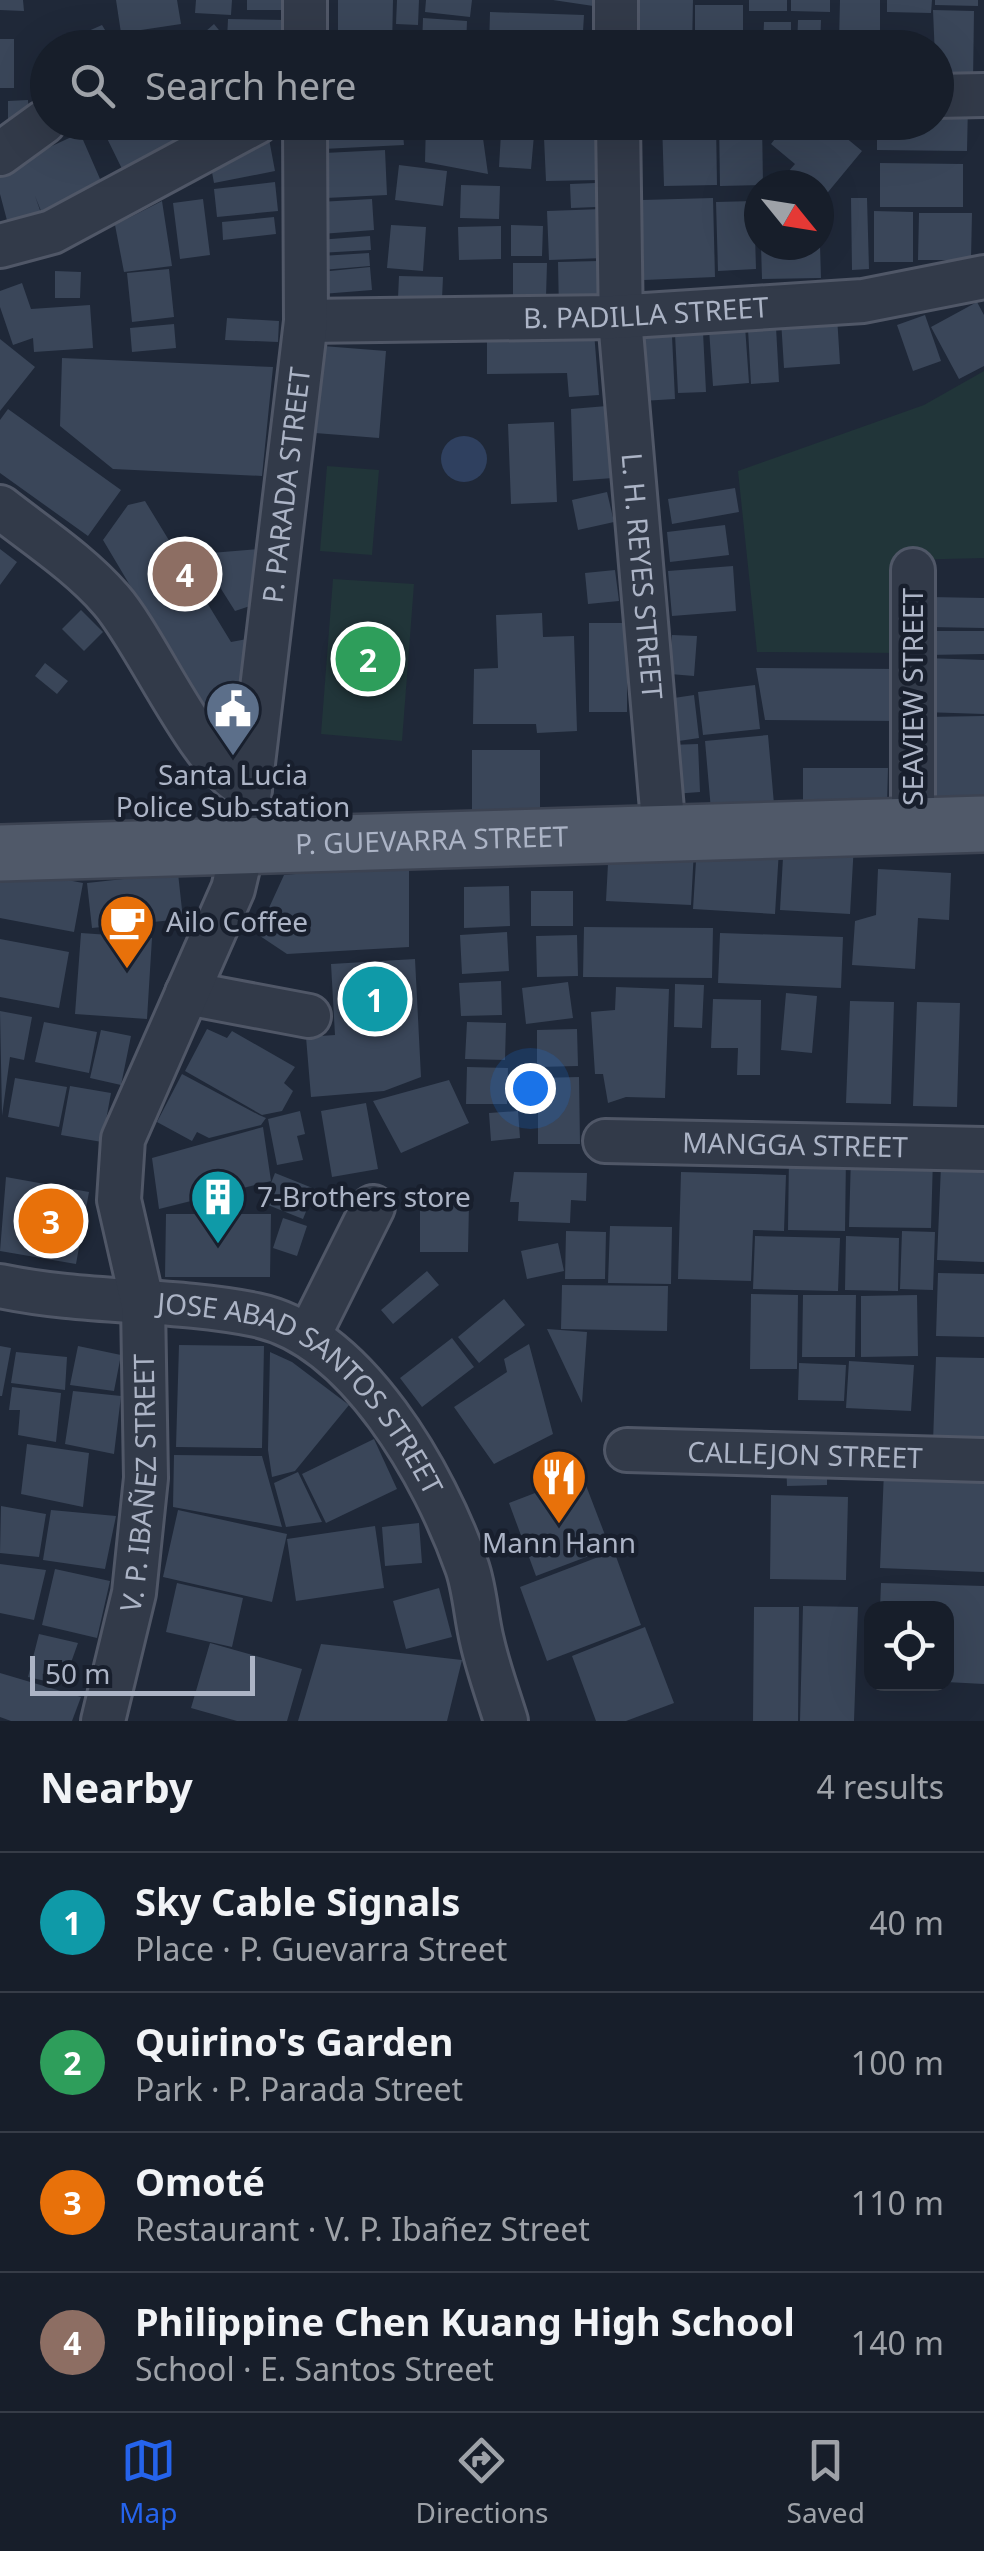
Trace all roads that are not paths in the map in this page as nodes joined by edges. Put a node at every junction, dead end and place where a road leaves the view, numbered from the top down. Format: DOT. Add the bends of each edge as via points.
graph roads {
  1 [pos="305,0"];
  2 [pos="616,0"];
  3 [pos="305,30"];
  4 [pos="616,30"];
  5 [pos="984,95"];
  6 [pos="954,96"];
  7 [pos="30,132"];
  8 [pos="223,140"];
  9 [pos="304,140"];
  10 [pos="618,140"];
  11 [pos="0,154"];
  12 [pos="0,246"];
  13 [pos="984,277"];
  14 [pos="620,317"];
  15 [pos="306,321"];
  16 [pos="0,506"];
  17 [pos="913,570"];
  18 [pos="250,788"];
  19 [pos="913,824"];
  20 [pos="984,824"];
  21 [pos="664,833"];
  22 [pos="243,847"];
  23 [pos="0,853"];
  24 [pos="187,992"];
  25 [pos="309,1016"];
  26 [pos="605,1141"];
  27 [pos="984,1148"];
  28 [pos="373,1206"];
  29 [pos="0,1286"];
  30 [pos="143,1306"];
  31 [pos="309,1334"];
  32 [pos="627,1450"];
  33 [pos="984,1460"];
  34 [pos="483,1644"];
  35 [pos="103,1721"];
  36 [pos="472,1721"];
  37 [pos="506,1721"];
  1 -- 3 [label="street"];
  2 -- 4 [label="street"];
  5 -- 6 [label="street"];
  7 -- 11 [label="street"];
  8 -- 12 [label="street" via="52,232"];
  9 -- 15 [label="street, P. PARADA STREET"];
  10 -- 14 [label="street, L. H. REYES STREET"];
  13 -- 14 [label="street, B. PADILLA STREET" via="863,301"];
  14 -- 15 [label="street, B. PADILLA STREET"];
  14 -- 21 [label="street, L. H. REYES STREET"];
  15 -- 18 [label="street, P. PARADA STREET"];
  16 -- 18 [label="street" via="112,600 211,754 236,783"];
  17 -- 19 [label="street, SEAVIEW STREET"];
  18 -- 22 [label="street, P. PARADA STREET"];
  19 -- 20 [label="main road, P. GUEVARRA STREET"];
  19 -- 21 [label="main road, P. GUEVARRA STREET"];
  21 -- 22 [label="main road, P. GUEVARRA STREET"];
  22 -- 23 [label="main road, P. GUEVARRA STREET"];
  22 -- 24 [label="street, V. P. IBAÑEZ STREET" via="234,889"];
  24 -- 25 [label="street"];
  24 -- 30 [label="street, V. P. IBAÑEZ STREET" via="123,1138 119,1200"];
  26 -- 27 [label="street, MANGGA STREET"];
  28 -- 31 [label="street"];
  29 -- 30 [label="street, JOSE ABAD SANTOS STREET"];
  30 -- 31 [label="street, JOSE ABAD SANTOS STREET" via="182,1304 259,1316"];
  30 -- 35 [label="street, V. P. IBAÑEZ STREET" via="146,1478 134,1593"];
  31 -- 34 [label="street, JOSE ABAD SANTOS STREET" via="390,1417 434,1494 467,1568"];
  32 -- 33 [label="street, CALLEJON STREET"];
  34 -- 36 [label="street, JOSE ABAD SANTOS STREET"];
  34 -- 37 [label="street, JOSE ABAD SANTOS STREET"];
}
